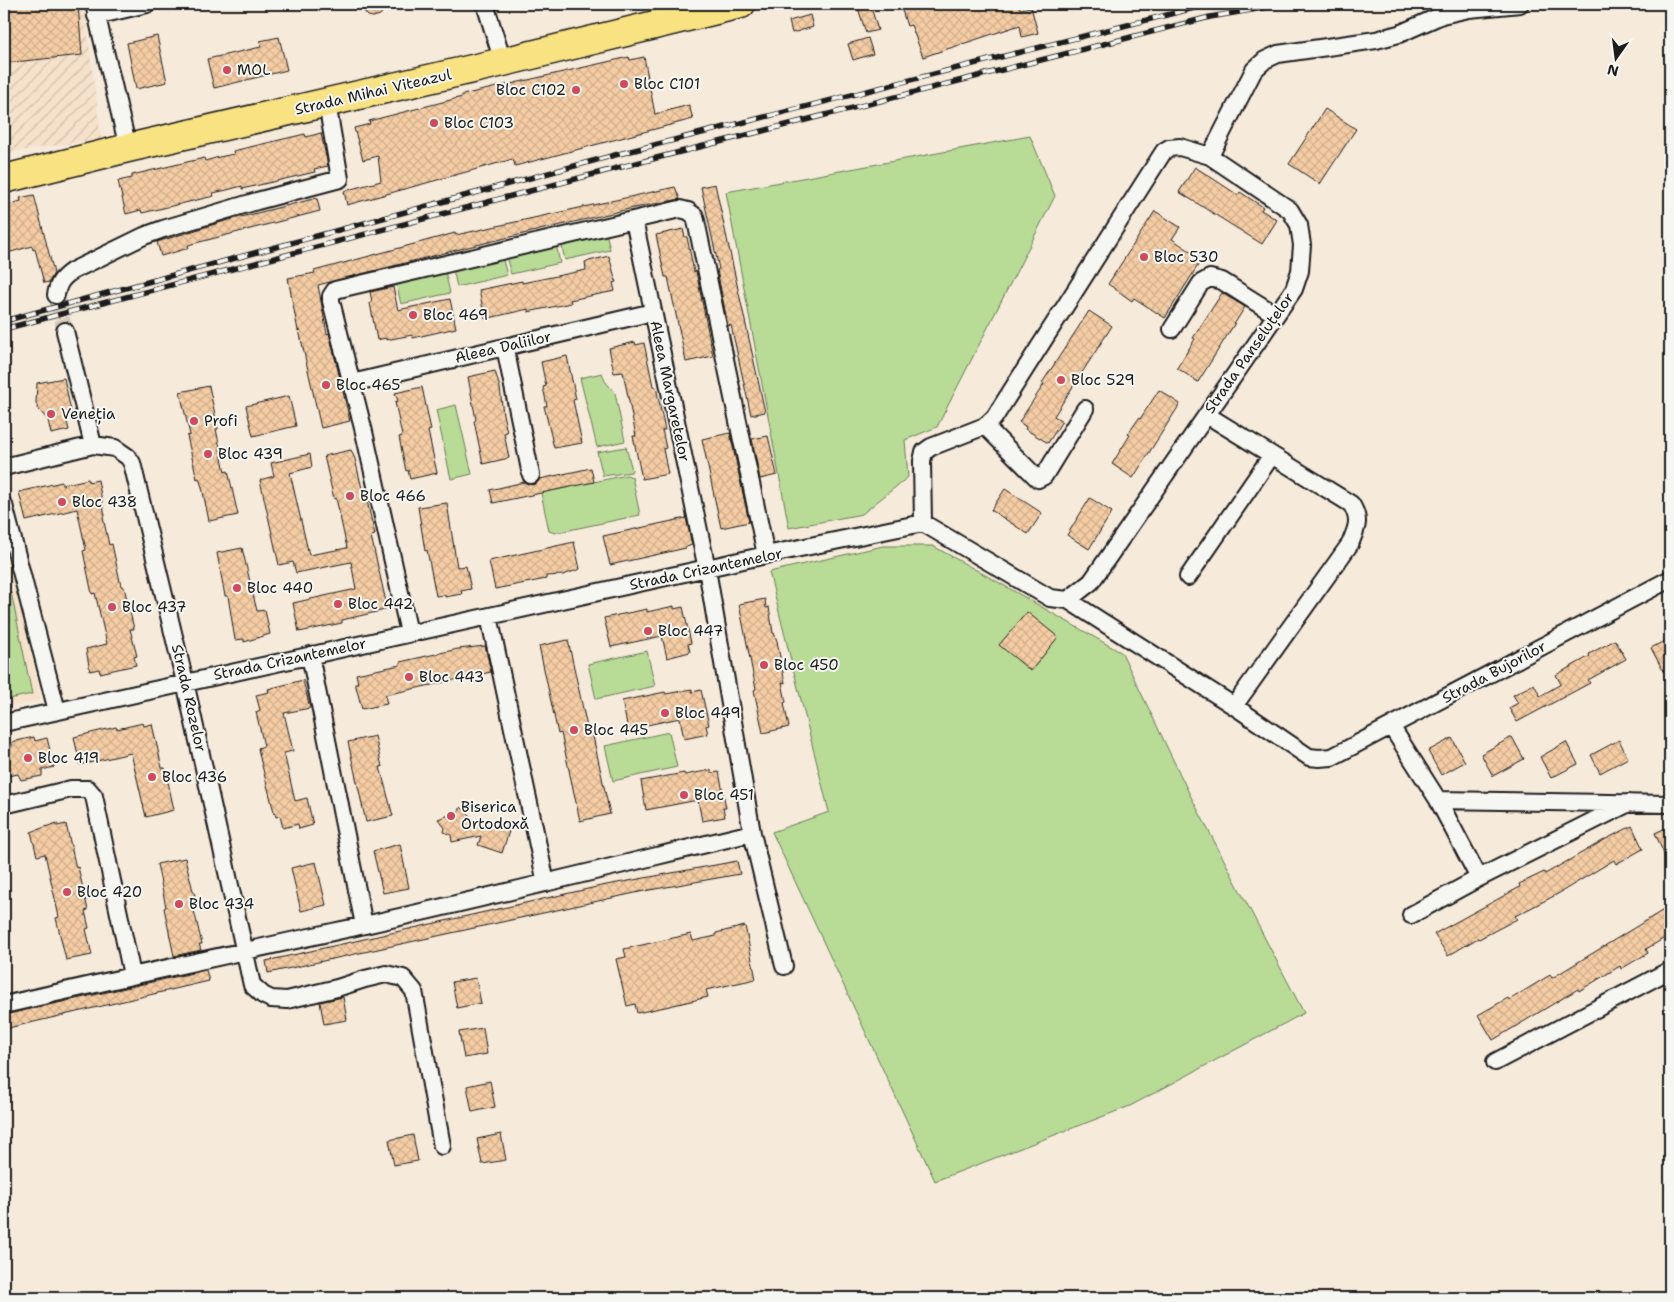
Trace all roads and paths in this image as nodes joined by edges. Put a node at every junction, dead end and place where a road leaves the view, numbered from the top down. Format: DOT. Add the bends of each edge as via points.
graph roads {
  1 [pos="147,4"];
  2 [pos="485,4"];
  3 [pos="741,4"];
  4 [pos="1520,4"];
  5 [pos="95,10"];
  6 [pos="503,62"];
  7 [pos="327,103"];
  8 [pos="128,148"];
  9 [pos="1210,156"];
  10 [pos="4,179"];
  11 [pos="634,220"];
  12 [pos="56,295"];
  13 [pos="653,312"];
  14 [pos="1276,314"];
  15 [pos="1172,329"];
  16 [pos="65,331"];
  17 [pos="506,347"];
  18 [pos="352,383"];
  19 [pos="1085,409"];
  20 [pos="1207,415"];
  21 [pos="985,426"];
  22 [pos="94,445"];
  23 [pos="1272,455"];
  24 [pos="4,467"];
  25 [pos="531,475"];
  26 [pos="4,505"];
  27 [pos="924,524"];
  28 [pos="766,555"];
  29 [pos="707,569"];
  30 [pos="1188,577"];
  31 [pos="1669,582"];
  32 [pos="1068,600"];
  33 [pos="489,616"];
  34 [pos="409,633"];
  35 [pos="310,655"];
  36 [pos="185,682"];
  37 [pos="1234,706"];
  38 [pos="57,711"];
  39 [pos="4,723"];
  40 [pos="1391,726"];
  41 [pos="1438,800"];
  42 [pos="1629,803"];
  43 [pos="4,804"];
  44 [pos="1670,804"];
  45 [pos="752,833"];
  46 [pos="1479,878"];
  47 [pos="546,883"];
  48 [pos="1411,915"];
  49 [pos="364,925"];
  50 [pos="244,950"];
  51 [pos="784,966"];
  52 [pos="1670,970"];
  53 [pos="132,975"];
  54 [pos="4,1005"];
  55 [pos="1496,1062"];
  56 [pos="442,1146"];
  1 -- 5 [label="street"];
  2 -- 6 [label="street"];
  3 -- 6 [label="highway, Strada Mihai Viteazul"];
  4 -- 9 [label="street" via="1442,15 1400,34 1376,40 1278,54 1254,70"];
  5 -- 8 [label="street"];
  6 -- 7 [label="highway, Strada Mihai Viteazul"];
  7 -- 8 [label="highway, Strada Mihai Viteazul"];
  7 -- 12 [label="street" via="340,178 144,236 72,271 58,284"];
  8 -- 10 [label="highway, Strada Mihai Viteazul"];
  9 -- 14 [label="street, Strada Panseluțelor" via="1290,210 1299,225 1302,245 1300,271 1294,289"];
  9 -- 21 [label="street, Strada Panseluțelor" via="1180,147 1164,151 994,418"];
  11 -- 13 [label="street, Aleea Margaretelor"];
  11 -- 18 [label="street" via="335,290 331,301"];
  11 -- 28 [label="street" via="680,209 696,216"];
  13 -- 17 [label="street, Aleea Daliilor"];
  13 -- 29 [label="street, Aleea Margaretelor"];
  14 -- 15 [label="street" via="1222,281 1210,278 1201,283"];
  14 -- 20 [label="street, Strada Panseluțelor"];
  16 -- 22 [label="street"];
  17 -- 18 [label="street, Aleea Daliilor"];
  17 -- 25 [label="street"];
  18 -- 34 [label="street"];
  19 -- 21 [label="street" via="1044,476 1038,479"];
  20 -- 23 [label="street"];
  20 -- 32 [label="street, Strada Panseluțelor" via="1091,582"];
  21 -- 27 [label="street, Strada Panseluțelor" via="924,452"];
  22 -- 24 [label="street"];
  22 -- 36 [label="street, Strada Rozelor" via="122,452 132,463"];
  23 -- 30 [label="street"];
  23 -- 37 [label="street" via="1351,504 1357,514 1357,527 1350,544"];
  26 -- 38 [label="street"];
  27 -- 28 [label="street, Strada Crizantemelor"];
  27 -- 32 [label="street" via="1050,598"];
  28 -- 29 [label="street, Strada Crizantemelor"];
  29 -- 33 [label="street, Strada Crizantemelor"];
  29 -- 45 [label="street, Aleea Margaretelor"];
  31 -- 40 [label="street, Strada Bujorilor"];
  32 -- 37 [label="street"];
  33 -- 34 [label="street, Strada Crizantemelor"];
  33 -- 47 [label="street"];
  34 -- 35 [label="street, Strada Crizantemelor"];
  35 -- 36 [label="street, Strada Crizantemelor"];
  35 -- 49 [label="street"];
  36 -- 38 [label="street, Strada Crizantemelor"];
  36 -- 50 [label="street, Strada Rozelor"];
  37 -- 40 [label="street, Strada Bujorilor" via="1309,757 1332,757"];
  38 -- 39 [label="street, Strada Crizantemelor"];
  40 -- 41 [label="street"];
  41 -- 42 [label="street"];
  41 -- 46 [label="street"];
  42 -- 44 [label="street"];
  42 -- 46 [label="street"];
  43 -- 53 [label="street" via="71,789 88,789 94,796"];
  45 -- 47 [label="street"];
  45 -- 51 [label="street, Aleea Margaretelor"];
  46 -- 48 [label="street"];
  47 -- 49 [label="street"];
  49 -- 50 [label="street"];
  50 -- 53 [label="street"];
  50 -- 56 [label="street, Strada Rozelor" via="252,985 272,999 287,1000 386,974 403,978 414,991"];
  52 -- 55 [label="street"];
  53 -- 54 [label="street"];
}
